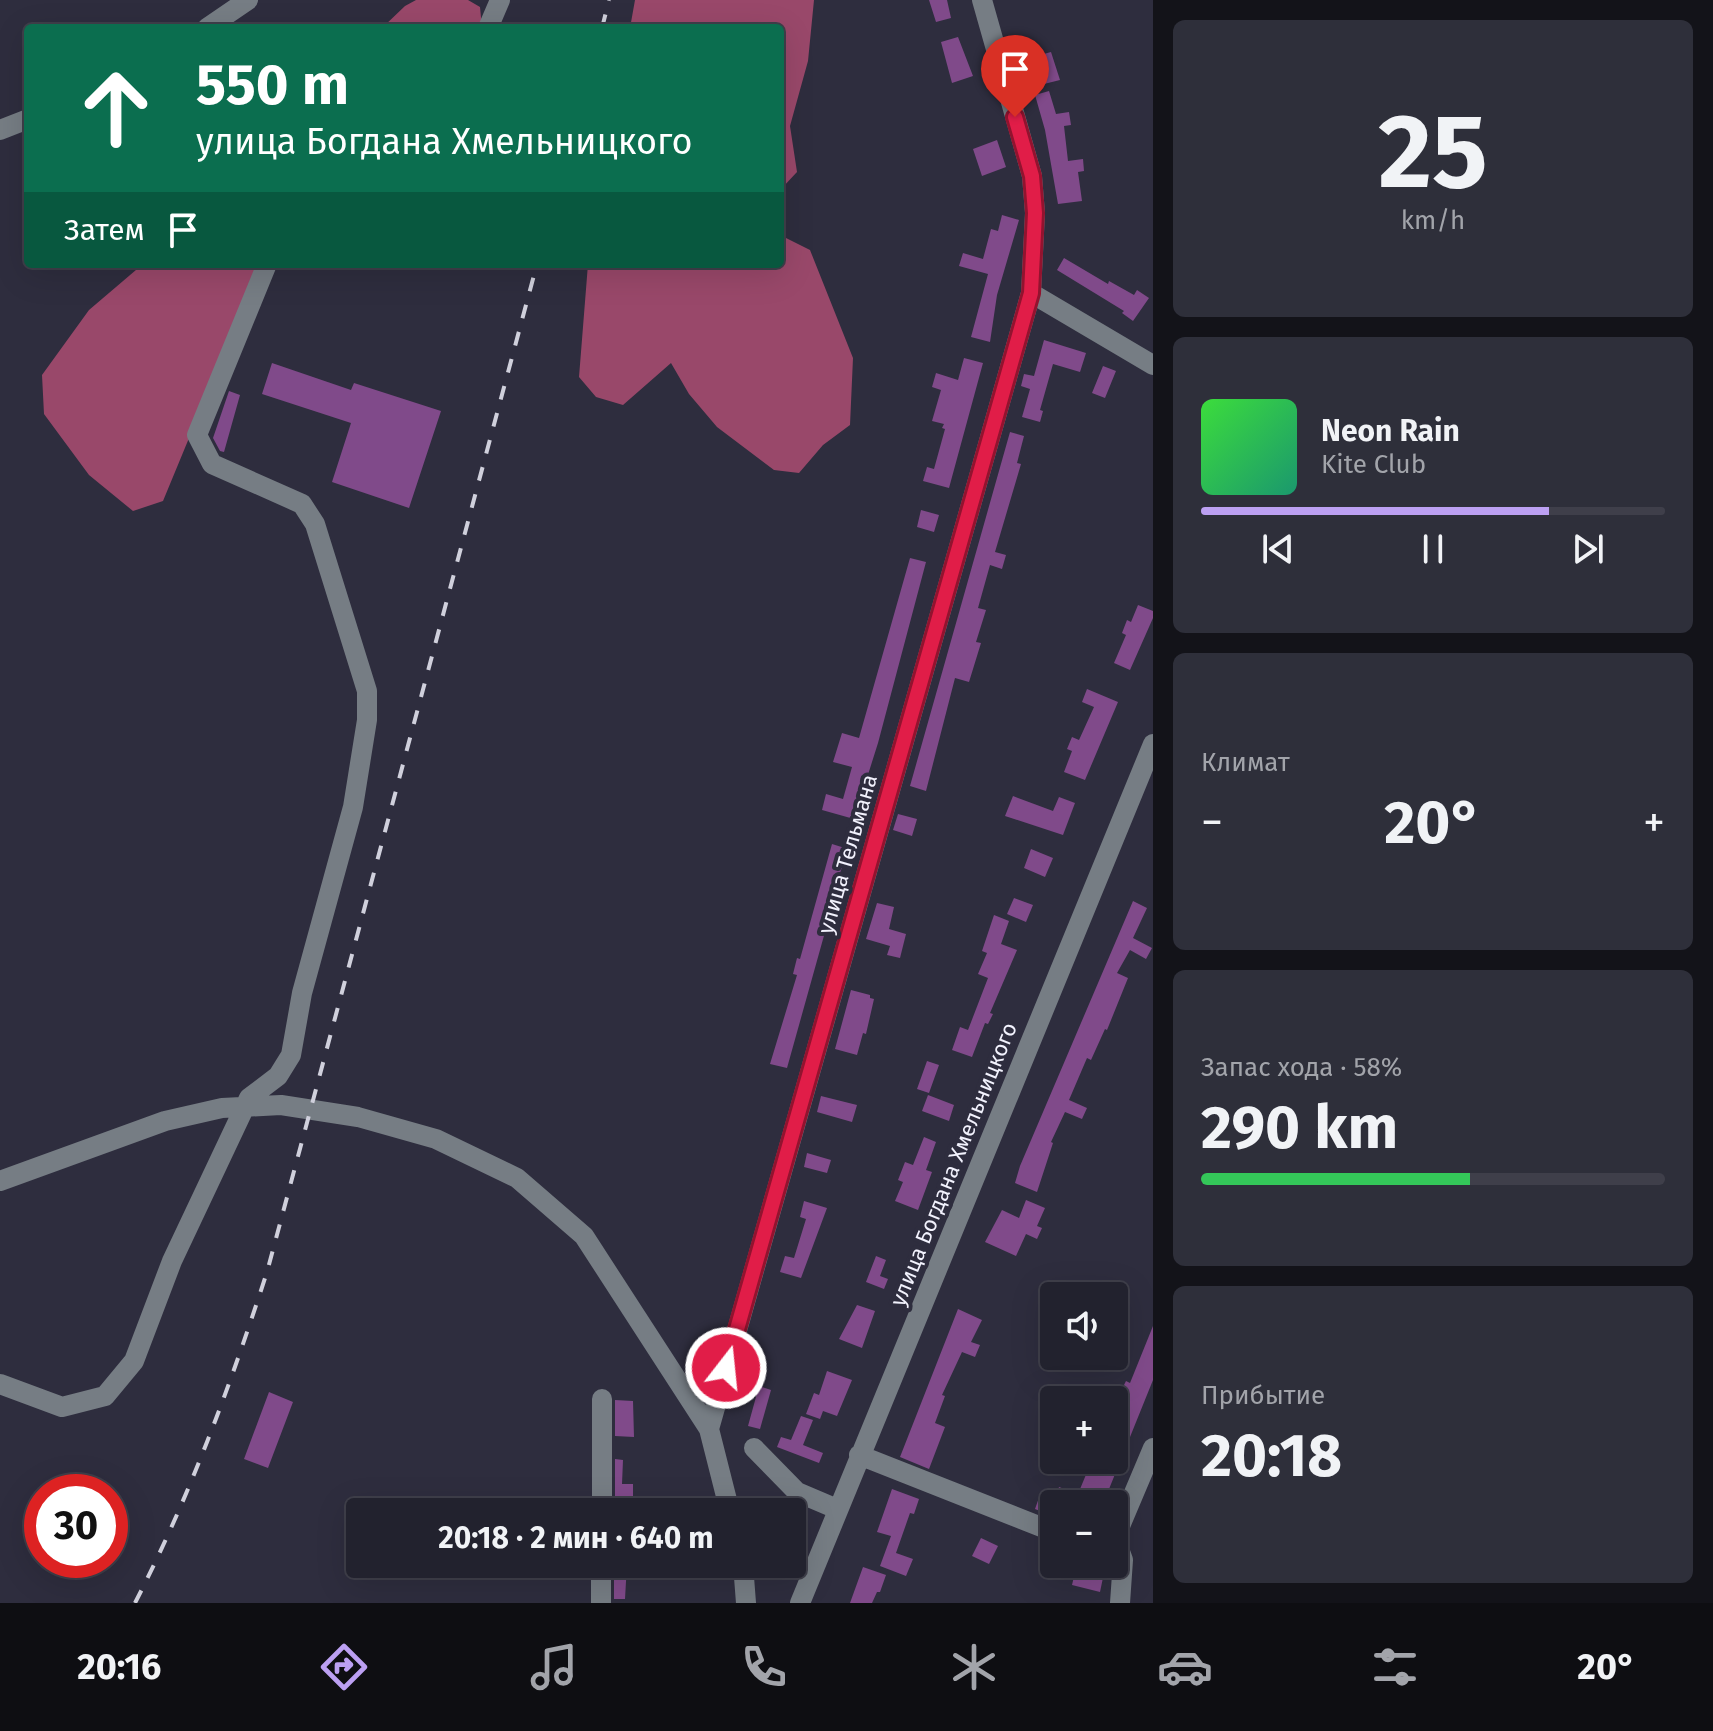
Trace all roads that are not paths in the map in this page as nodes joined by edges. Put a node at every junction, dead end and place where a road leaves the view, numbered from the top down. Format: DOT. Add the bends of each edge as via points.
graph roads {
  1 [pos="248,0"];
  2 [pos="500,0"];
  3 [pos="982,0"];
  4 [pos="213,24"];
  5 [pos="490,24"];
  6 [pos="24,121"];
  7 [pos="0,130"];
  8 [pos="265,268"];
  9 [pos="1031,293"];
  10 [pos="1153,365"];
  11 [pos="1153,744"];
  12 [pos="0,1181"];
  13 [pos="0,1384"];
  14 [pos="602,1399"];
  15 [pos="709,1429"];
  16 [pos="754,1448"];
  17 [pos="1153,1448"];
  18 [pos="859,1455"];
  19 [pos="602,1498"];
  20 [pos="726,1498"];
  21 [pos="1128,1507"];
  22 [pos="837,1509"];
  23 [pos="1040,1526"];
  24 [pos="601,1578"];
  25 [pos="744,1578"];
  26 [pos="1122,1578"];
  27 [pos="601,1603"];
  28 [pos="746,1603"];
  29 [pos="800,1603"];
  30 [pos="1120,1603"];
  1 -- 4 [label="street"];
  2 -- 5 [label="street"];
  3 -- 9 [label="street" via="1032,176"];
  6 -- 7 [label="street"];
  8 -- 13 [label="street" via="197,435 212,464 302,504 315,524 367,691 353,807 302,993 291,1055 278,1076 249,1098 172,1261 134,1361 105,1396 62,1407"];
  9 -- 10 [label="street"];
  9 -- 15 [label="street, улица Тельмана"];
  11 -- 18 [label="street, улица Богдана Хмельницкого"];
  12 -- 15 [label="street" via="165,1121 222,1108 281,1105 358,1117 436,1139 517,1178 584,1236"];
  14 -- 19 [label="street"];
  15 -- 20 [label="street"];
  16 -- 22 [label="street" via="797,1492"];
  17 -- 21 [label="street"];
  18 -- 22 [label="street, улица Богдана Хмельницкого"];
  18 -- 23 [label="street"];
  22 -- 29 [label="street, улица Богдана Хмельницкого"];
  24 -- 27 [label="street"];
  25 -- 28 [label="street"];
  26 -- 30 [label="street"];
}
